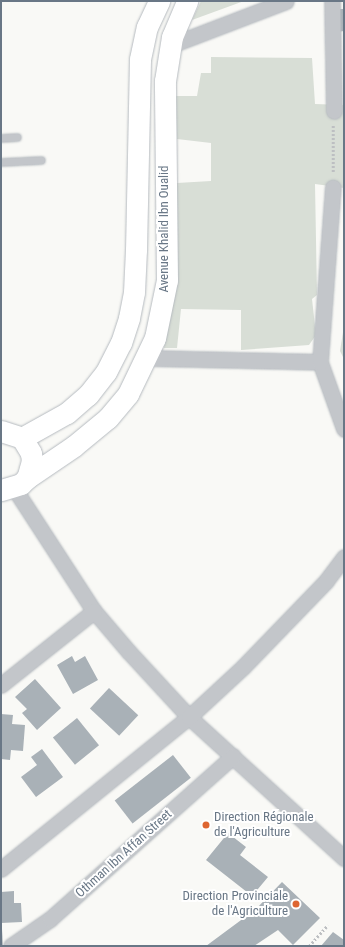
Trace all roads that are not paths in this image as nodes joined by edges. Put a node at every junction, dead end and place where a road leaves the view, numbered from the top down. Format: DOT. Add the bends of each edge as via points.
graph roads {
  1 [pos="159,1"];
  2 [pos="187,1"];
  3 [pos="286,1"];
  4 [pos="332,1"];
  5 [pos="171,45"];
  6 [pos="334,111"];
  7 [pos="16,137"];
  8 [pos="1,138"];
  9 [pos="41,160"];
  10 [pos="1,162"];
  11 [pos="333,187"];
  12 [pos="146,358"];
  13 [pos="320,362"];
  14 [pos="344,428"];
  15 [pos="1,431"];
  16 [pos="22,438"];
  17 [pos="14,485"];
  18 [pos="344,557"];
  19 [pos="94,611"];
  20 [pos="1,685"];
  21 [pos="189,717"];
  22 [pos="234,756"];
  23 [pos="344,858"];
  24 [pos="1,869"];
  25 [pos="11,946"];
  1 -- 16 [label="main road, Avenue Khalid Ibn Oualid" via="147,27 140,59 136,250 134,292 129,318 121,343 106,372 88,395 67,413"];
  2 -- 5 [label="main road, Avenue Khalid Ibn Oualid"];
  3 -- 5 [label="street"];
  4 -- 6 [label="street"];
  5 -- 12 [label="main road, Avenue Khalid Ibn Oualid" via="165,81 164,123 167,280 157,331"];
  7 -- 8 [label="lane"];
  9 -- 10 [label="lane"];
  11 -- 13 [label="street"];
  12 -- 13 [label="street"];
  12 -- 17 [label="main road, Avenue Khalid Ibn Oualid" via="128,394 108,418 74,446"];
  13 -- 14 [label="street"];
  15 -- 16 [label="main road"];
  16 -- 17 [label="main road" via="28,445 32,457"];
  17 -- 19 [label="street"];
  18 -- 21 [label="street" via="326,581 243,668"];
  19 -- 20 [label="street"];
  19 -- 21 [label="street"];
  21 -- 22 [label="street"];
  21 -- 24 [label="street"];
  22 -- 23 [label="street"];
  22 -- 25 [label="street, Othman Ibn Affan Street" via="50,919"];
}
